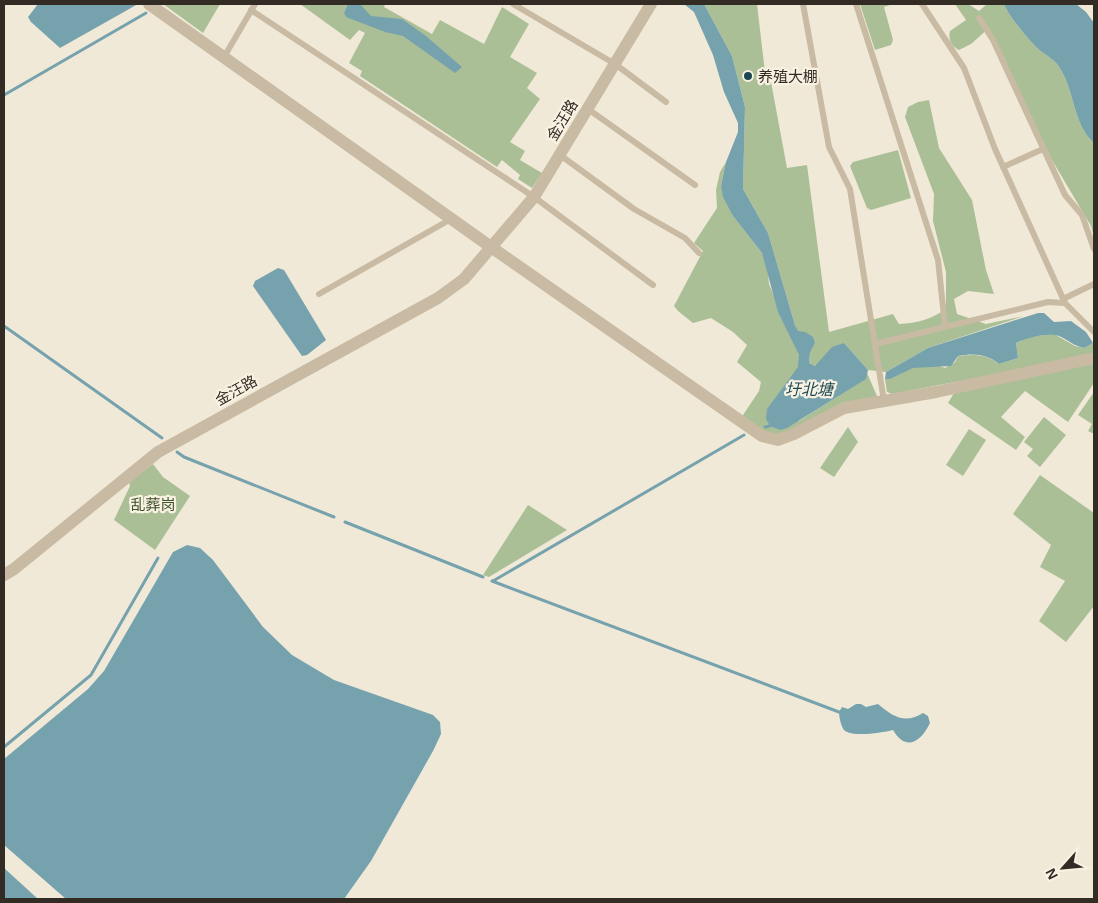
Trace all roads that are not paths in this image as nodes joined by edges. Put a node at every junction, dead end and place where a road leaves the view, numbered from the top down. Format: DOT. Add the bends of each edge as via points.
graph roads {
  1 [pos="149,4"];
  2 [pos="514,4"];
  3 [pos="651,4"];
  4 [pos="803,4"];
  5 [pos="856,4"];
  6 [pos="922,4"];
  7 [pos="253,7"];
  8 [pos="979,18"];
  9 [pos="224,57"];
  10 [pos="615,64"];
  11 [pos="666,102"];
  12 [pos="588,109"];
  13 [pos="1043,149"];
  14 [pos="560,155"];
  15 [pos="1003,167"];
  16 [pos="695,185"];
  17 [pos="534,197"];
  18 [pos="451,219"];
  19 [pos="491,247"];
  20 [pos="1094,249"];
  21 [pos="699,253"];
  22 [pos="1094,284"];
  23 [pos="653,285"];
  24 [pos="319,294"];
  25 [pos="1064,301"];
  26 [pos="945,326"];
  27 [pos="1094,332"];
  28 [pos="875,344"];
  29 [pos="1094,358"];
  30 [pos="884,401"];
  31 [pos="4,575"];
  1 -- 9 [label="street"];
  2 -- 10 [label="lane"];
  3 -- 10 [label="street, 金汪路"];
  4 -- 28 [label="lane" via="829,147 850,189"];
  5 -- 26 [label="lane" via="938,260"];
  6 -- 15 [label="lane" via="964,68"];
  7 -- 9 [label="lane"];
  7 -- 17 [label="lane"];
  8 -- 13 [label="lane" via="993,40"];
  9 -- 18 [label="street"];
  10 -- 11 [label="lane"];
  10 -- 12 [label="street, 金汪路"];
  12 -- 14 [label="street, 金汪路"];
  12 -- 16 [label="lane"];
  13 -- 15 [label="lane"];
  13 -- 20 [label="lane" via="1065,195 1082,215"];
  14 -- 17 [label="street, 金汪路"];
  14 -- 21 [label="lane" via="634,210 685,238"];
  15 -- 25 [label="lane"];
  17 -- 19 [label="street, 金汪路"];
  17 -- 23 [label="lane"];
  18 -- 19 [label="street"];
  18 -- 24 [label="lane"];
  19 -- 30 [label="street" via="762,436 778,440 844,408"];
  19 -- 31 [label="street, 金汪路" via="464,279 438,298 158,452"];
  22 -- 25 [label="lane"];
  25 -- 26 [label="lane"];
  25 -- 27 [label="lane"];
  26 -- 28 [label="lane"];
  28 -- 30 [label="lane"];
  29 -- 30 [label="street"];
}
